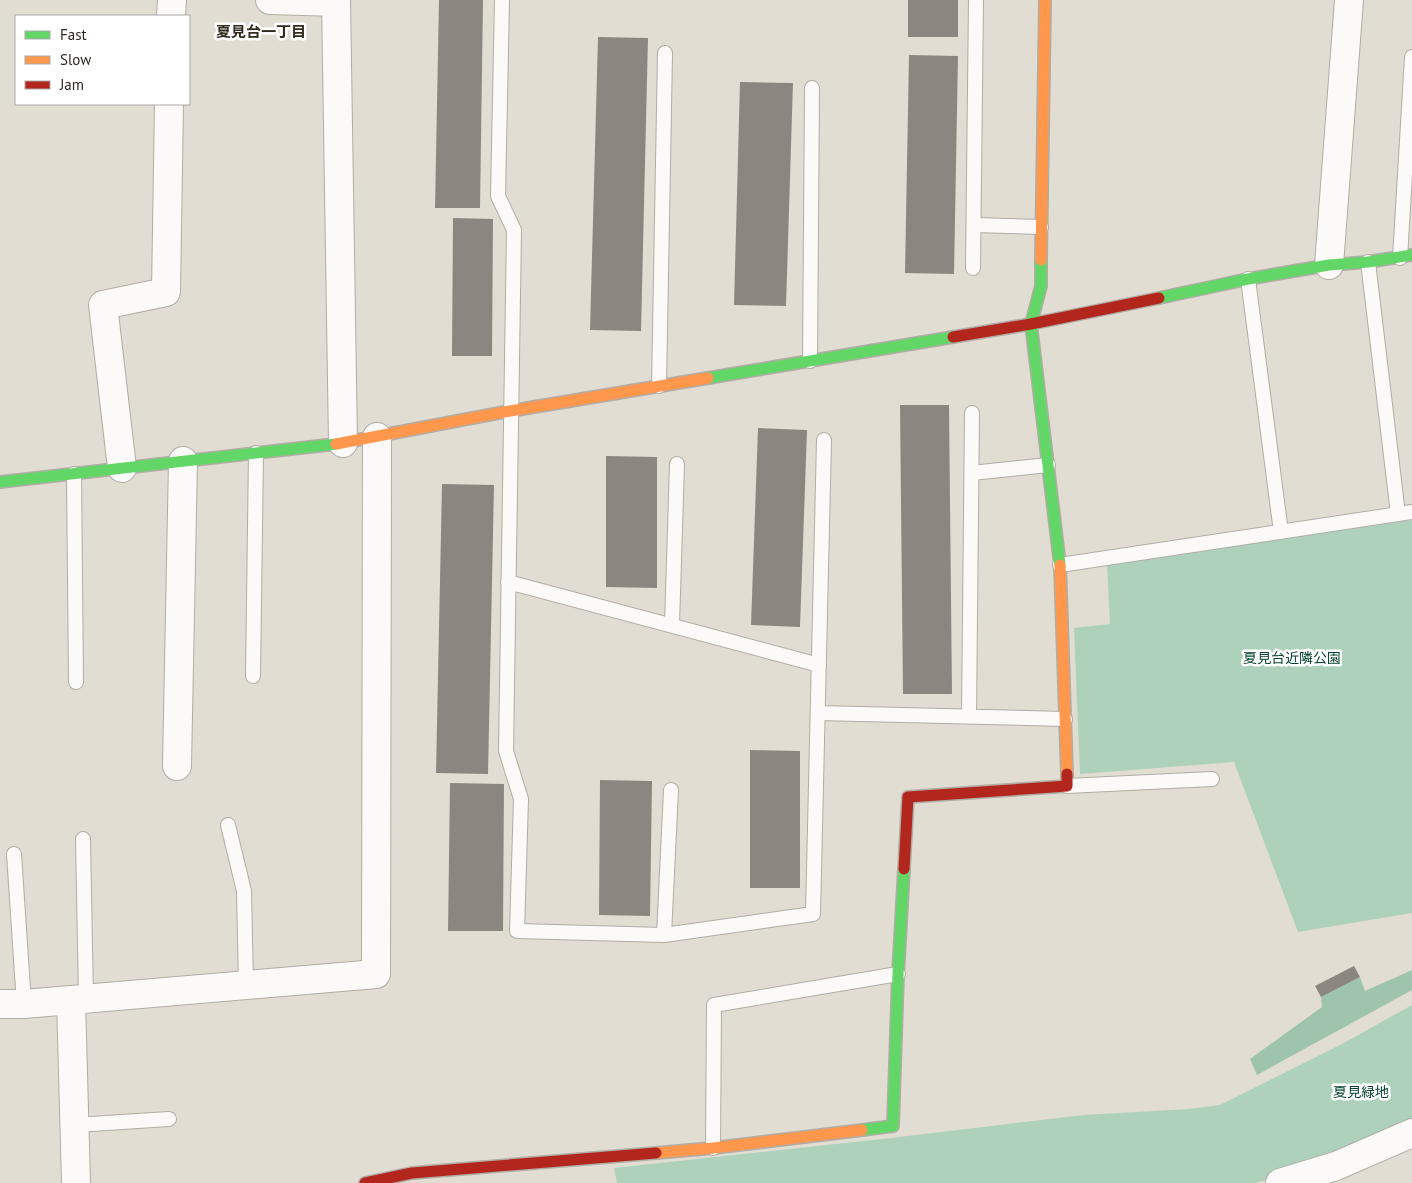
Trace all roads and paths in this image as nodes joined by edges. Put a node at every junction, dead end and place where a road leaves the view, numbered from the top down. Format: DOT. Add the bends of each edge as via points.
graph roads {
  1 [pos="172,0"];
  2 [pos="270,0"];
  3 [pos="502,0"];
  4 [pos="976,0"];
  5 [pos="1045,0"];
  6 [pos="1349,0"];
  7 [pos="336,1"];
  8 [pos="171,15"];
  9 [pos="665,53"];
  10 [pos="1412,57"];
  11 [pos="812,88"];
  12 [pos="170,105"];
  13 [pos="974,225"];
  14 [pos="1041,226"];
  15 [pos="1406,256"];
  16 [pos="1368,262"];
  17 [pos="1329,265"];
  18 [pos="973,268"];
  19 [pos="1248,279"];
  20 [pos="1030,324"];
  21 [pos="810,361"];
  22 [pos="659,386"];
  23 [pos="510,411"];
  24 [pos="972,413"];
  25 [pos="377,437"];
  26 [pos="824,440"];
  27 [pos="343,443"];
  28 [pos="256,453"];
  29 [pos="183,461"];
  30 [pos="677,464"];
  31 [pos="1048,465"];
  32 [pos="122,468"];
  33 [pos="972,473"];
  34 [pos="74,474"];
  35 [pos="0,482"];
  36 [pos="1405,513"];
  37 [pos="1281,532"];
  38 [pos="1060,565"];
  39 [pos="508,582"];
  40 [pos="672,625"];
  41 [pos="819,665"];
  42 [pos="253,676"];
  43 [pos="76,682"];
  44 [pos="818,713"];
  45 [pos="969,717"];
  46 [pos="1065,718"];
  47 [pos="177,766"];
  48 [pos="1212,779"];
  49 [pos="1067,786"];
  50 [pos="671,790"];
  51 [pos="228,825"];
  52 [pos="83,839"];
  53 [pos="14,854"];
  54 [pos="664,935"];
  55 [pos="898,974"];
  56 [pos="246,985"];
  57 [pos="78,999"];
  58 [pos="12,1004"];
  59 [pos="169,1119"];
  60 [pos="75,1125"];
  61 [pos="1412,1133"];
  62 [pos="713,1148"];
  63 [pos="412,1178"];
  64 [pos="76,1183"];
  65 [pos="365,1183"];
  66 [pos="1280,1183"];
  1 -- 8 [label="street"];
  2 -- 7 [label="street"];
  3 -- 23 [label="lane" via="498,196 514,230"];
  4 -- 13 [label="lane"];
  5 -- 14 [label="street"];
  6 -- 17 [label="street"];
  7 -- 27 [label="street"];
  9 -- 22 [label="lane"];
  10 -- 15 [label="lane"];
  11 -- 21 [label="lane"];
  12 -- 32 [label="street" via="166,292 103,305"];
  13 -- 14 [label="lane"];
  13 -- 18 [label="lane"];
  14 -- 20 [label="street" via="1040,286"];
  15 -- 16 [label="street"];
  16 -- 17 [label="street"];
  16 -- 36 [label="lane"];
  17 -- 19 [label="street"];
  19 -- 20 [label="street"];
  19 -- 37 [label="lane"];
  20 -- 21 [label="street"];
  20 -- 31 [label="street"];
  21 -- 22 [label="street"];
  22 -- 23 [label="street"];
  23 -- 25 [label="street"];
  23 -- 39 [label="lane"];
  24 -- 33 [label="lane"];
  25 -- 27 [label="street"];
  25 -- 56 [label="street" via="376,974"];
  26 -- 41 [label="lane"];
  27 -- 28 [label="street"];
  28 -- 29 [label="street"];
  28 -- 42 [label="lane"];
  29 -- 32 [label="street"];
  29 -- 47 [label="street"];
  30 -- 40 [label="lane"];
  31 -- 33 [label="lane"];
  31 -- 38 [label="street"];
  32 -- 34 [label="street"];
  33 -- 45 [label="lane"];
  34 -- 35 [label="street"];
  34 -- 43 [label="lane"];
  36 -- 37 [label="lane"];
  37 -- 38 [label="lane"];
  38 -- 46 [label="street"];
  39 -- 40 [label="lane"];
  39 -- 54 [label="lane" via="506,751 521,799 517,931"];
  40 -- 41 [label="lane"];
  41 -- 44 [label="lane"];
  44 -- 45 [label="lane"];
  44 -- 54 [label="lane" via="814,914"];
  45 -- 46 [label="lane"];
  46 -- 49 [label="street"];
  48 -- 49 [label="lane"];
  49 -- 55 [label="street" via="908,797"];
  50 -- 54 [label="lane"];
  51 -- 56 [label="lane" via="244,891"];
  52 -- 57 [label="lane"];
  53 -- 58 [label="lane"];
  55 -- 62 [label="lane" via="714,1005"];
  55 -- 62 [label="street" via="892,1126"];
  56 -- 57 [label="street"];
  57 -- 58 [label="street"];
  57 -- 60 [label="street"];
  59 -- 60 [label="lane"];
  60 -- 64 [label="street"];
  61 -- 66 [label="street" via="1336,1166"];
  62 -- 63 [label="street"];
  63 -- 65 [label="street"];
}
